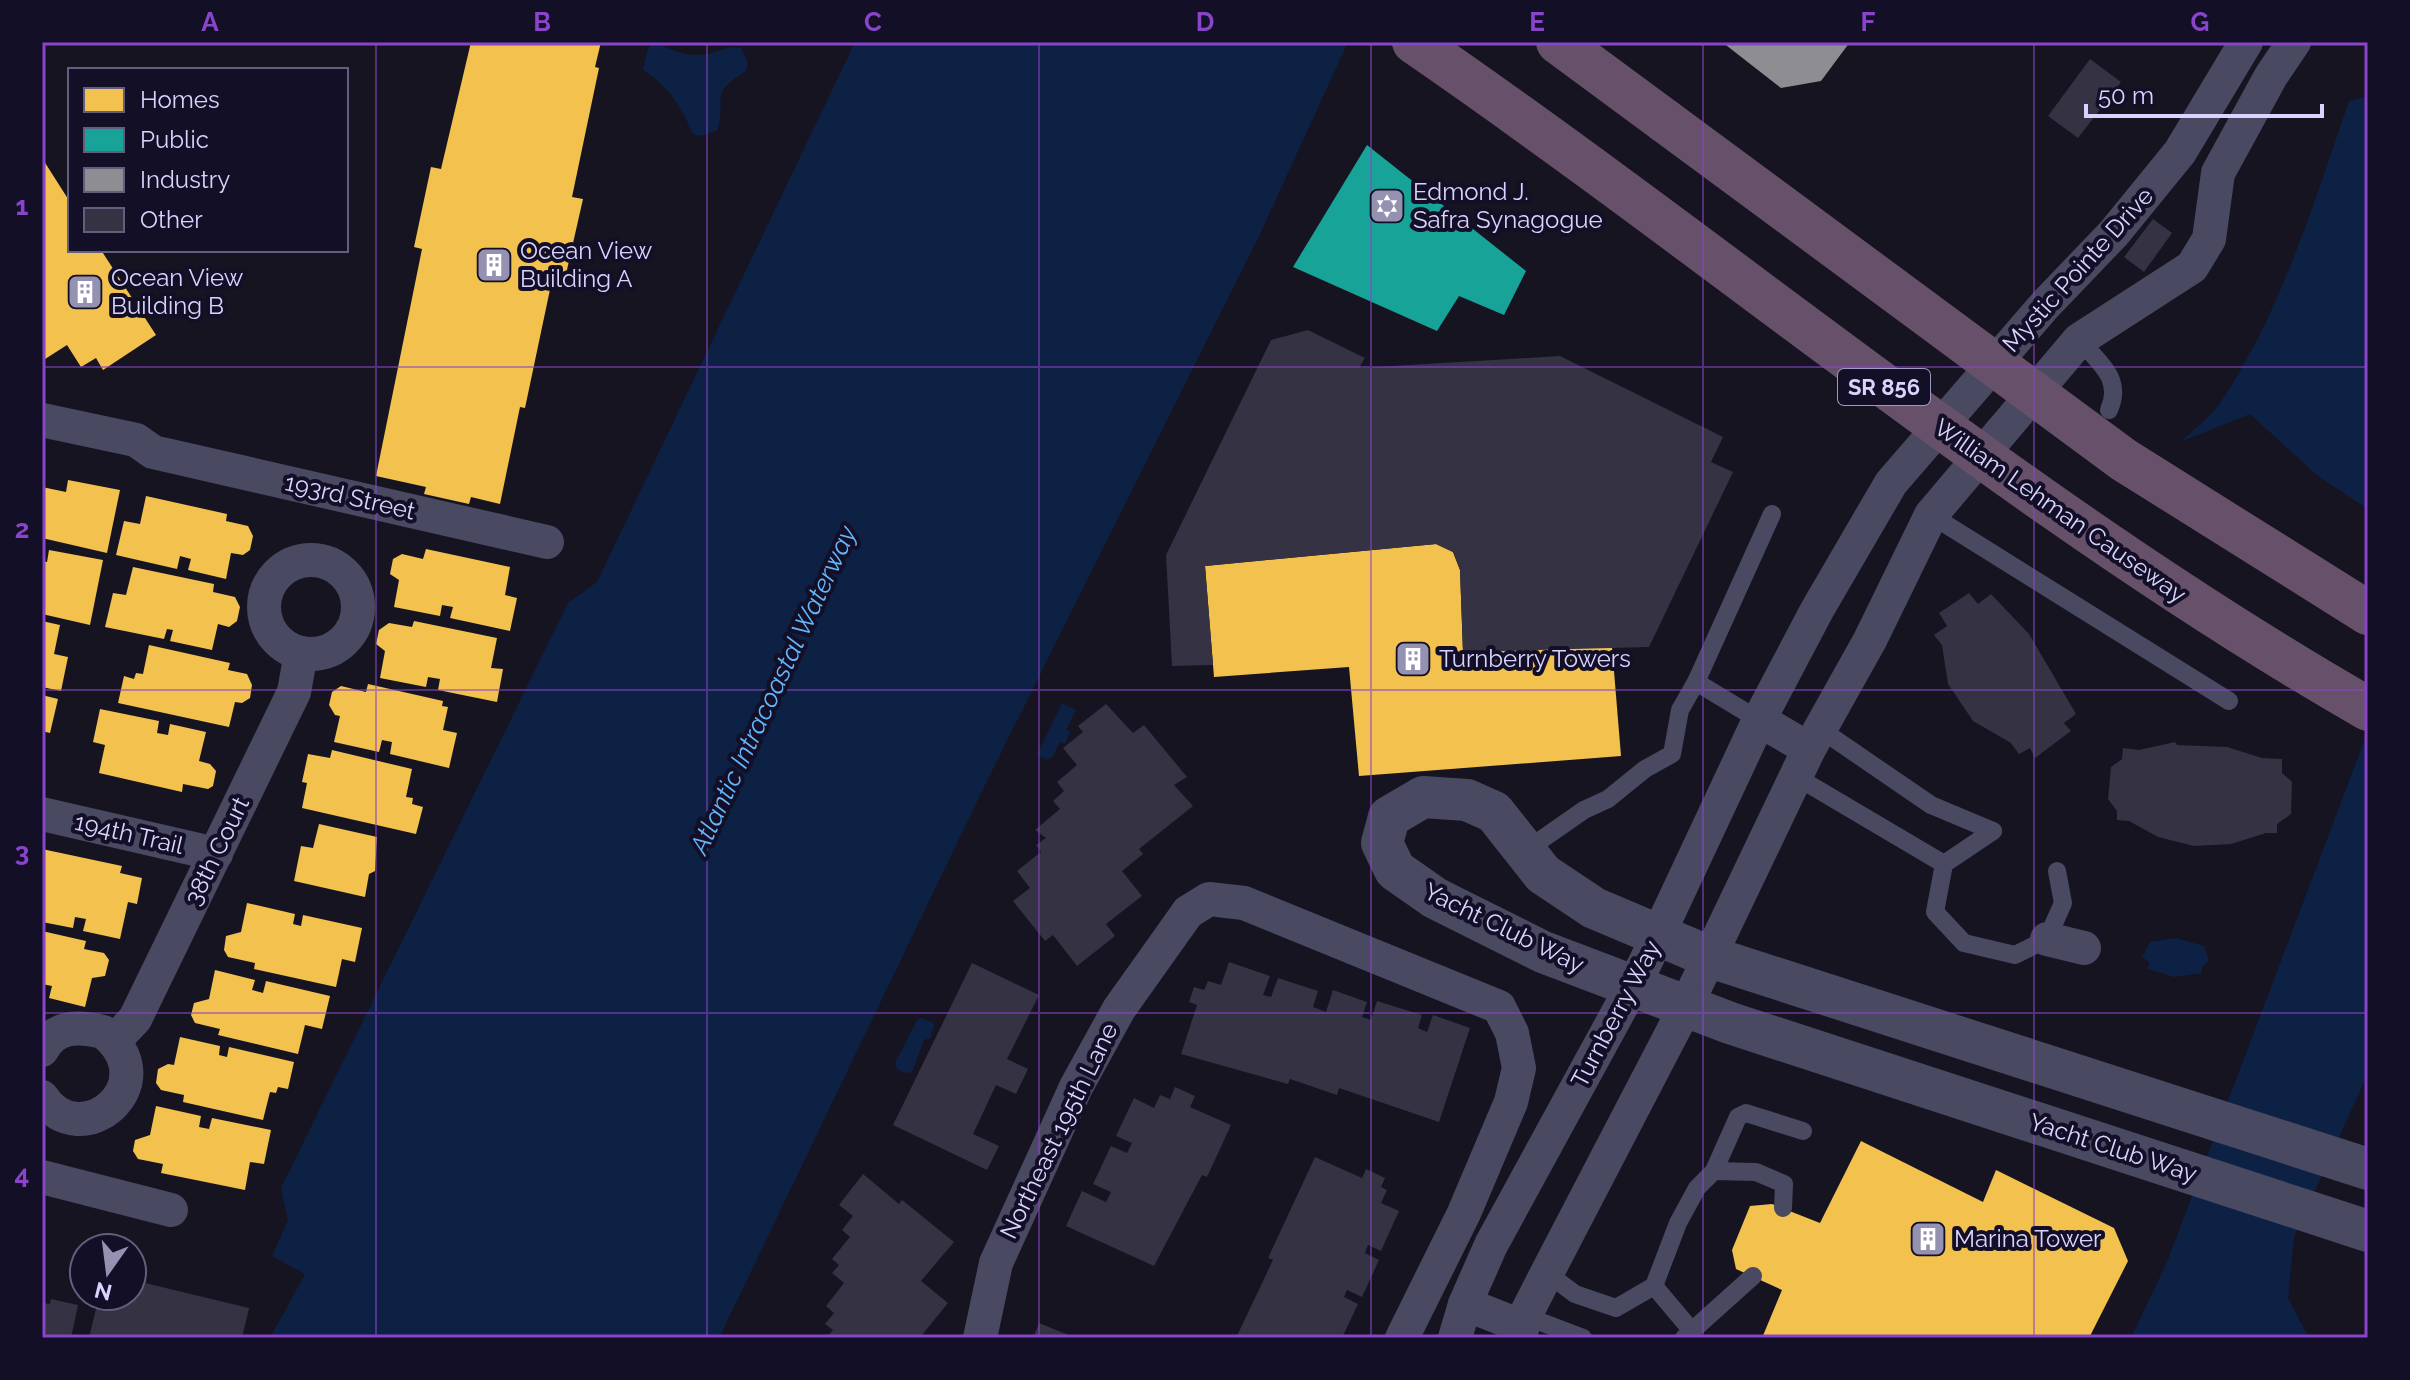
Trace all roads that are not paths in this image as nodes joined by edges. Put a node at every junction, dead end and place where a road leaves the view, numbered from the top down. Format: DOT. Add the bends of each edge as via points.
graph roads {
  1 [pos="1414,42"];
  2 [pos="1558,42"];
  3 [pos="2246,42"];
  4 [pos="2294,42"];
  5 [pos="2180,152"];
  6 [pos="2218,173"];
  7 [pos="2045,305"];
  8 [pos="2079,340"];
  9 [pos="2109,410"];
  10 [pos="42,420"];
  11 [pos="42,444"];
  12 [pos="153,452"];
  13 [pos="1891,483"];
  14 [pos="1772,514"];
  15 [pos="1931,515"];
  16 [pos="547,542"];
  17 [pos="2368,613"];
  18 [pos="301,653"];
  19 [pos="1696,682"];
  20 [pos="2229,701"];
  21 [pos="2368,709"];
  22 [pos="1759,720"];
  23 [pos="1808,751"];
  24 [pos="42,814"];
  25 [pos="1525,851"];
  26 [pos="216,854"];
  27 [pos="1944,864"];
  28 [pos="2057,871"];
  29 [pos="1658,935"];
  30 [pos="2047,939"];
  31 [pos="2084,948"];
  32 [pos="1710,957"];
  33 [pos="1632,985"];
  34 [pos="1686,1006"];
  35 [pos="114,1041"];
  36 [pos="42,1050"];
  37 [pos="42,1097"];
  38 [pos="1803,1131"];
  39 [pos="2353,1164"];
  40 [pos="1714,1171"];
  41 [pos="42,1177"];
  42 [pos="1783,1208"];
  43 [pos="171,1210"];
  44 [pos="2368,1231"];
  45 [pos="1547,1273"];
  46 [pos="1753,1276"];
  47 [pos="1654,1286"];
  48 [pos="1465,1304"];
  49 [pos="1522,1327"];
  50 [pos="1688,1335"];
  51 [pos="980,1338"];
  52 [pos="1402,1338"];
  53 [pos="1455,1338"];
  54 [pos="1583,1338"];
  1 -- 21 [label="highway, William Lehman Causeway / SR 856, bridge" via="2051,509 2247,638"];
  2 -- 17 [label="highway, bridge" via="2111,451"];
  3 -- 5 [label="street, Mystic Pointe Drive"];
  4 -- 6 [label="street, Mystic Pointe Drive"];
  5 -- 6 [label="street"];
  5 -- 7 [label="street, Mystic Pointe Drive" via="2114,233"];
  6 -- 8 [label="street, Mystic Pointe Drive" via="2209,239 2192,267"];
  7 -- 8 [label="street"];
  7 -- 13 [label="street, Mystic Pointe Drive"];
  8 -- 9 [label="lane" via="2111,375 2115,392"];
  8 -- 15 [label="street, Mystic Pointe Drive"];
  10 -- 12 [label="street, 193rd Street" via="136,440"];
  11 -- 12 [label="street, 193rd Street" via="133,464"];
  12 -- 16 [label="street, 193rd Street"];
  13 -- 15 [label="street"];
  13 -- 22 [label="street, Turnberry Way"];
  14 -- 19 [label="lane"];
  15 -- 20 [label="lane"];
  15 -- 23 [label="street"];
  18 -- 26 [label="street, 38th Court" via="294,692"];
  19 -- 22 [label="lane"];
  19 -- 25 [label="lane" via="1680,710 1672,754"];
  22 -- 23 [label="street"];
  22 -- 29 [label="street, Turnberry Way"];
  23 -- 27 [label="lane"];
  23 -- 27 [label="lane" via="1993,831"];
  23 -- 32 [label="street"];
  24 -- 26 [label="street, 194th Trail"];
  25 -- 29 [label="street, Yacht Club Way" via="1543,874 1594,908"];
  25 -- 33 [label="street, Yacht Club Way" via="1494,812 1467,800 1423,797 1389,817 1382,843 1395,870 1435,898 1543,952"];
  26 -- 35 [label="street, 38th Court" via="135,1019"];
  27 -- 30 [label="lane" via="1935,912 1964,943 2015,955"];
  28 -- 30 [label="lane" via="2063,903"];
  29 -- 32 [label="street, Yacht Club Way"];
  29 -- 33 [label="street, Turnberry Way"];
  30 -- 31 [label="street"];
  32 -- 34 [label="street"];
  32 -- 39 [label="street, Yacht Club Way"];
  33 -- 34 [label="street, Yacht Club Way"];
  33 -- 48 [label="street, Turnberry Way" via="1491,1245"];
  34 -- 44 [label="street, Yacht Club Way"];
  34 -- 45 [label="street"];
  35 -- 36 [label="street" via="103,1032 71,1028"];
  35 -- 37 [label="street" via="127,1073 115,1105 88,1119 73,1119 57,1113"];
  38 -- 40 [label="lane" via="1746,1113 1738,1117"];
  40 -- 42 [label="lane" via="1756,1172 1784,1184"];
  40 -- 47 [label="lane" via="1697,1188 1678,1223"];
  41 -- 43 [label="street"];
  45 -- 47 [label="lane" via="1575,1294 1616,1308"];
  45 -- 49 [label="street"];
  46 -- 50 [label="lane"];
  47 -- 50 [label="lane"];
  48 -- 49 [label="street"];
  48 -- 53 [label="street, Turnberry Way"];
  49 -- 54 [label="lane"];
  51 -- 52 [label="street, Northeast 195th Lane" via="996,1263 1076,1087 1119,1009 1188,912 1209,899 1271,913 1499,1007 1512,1033 1519,1068 1511,1102"];
}
